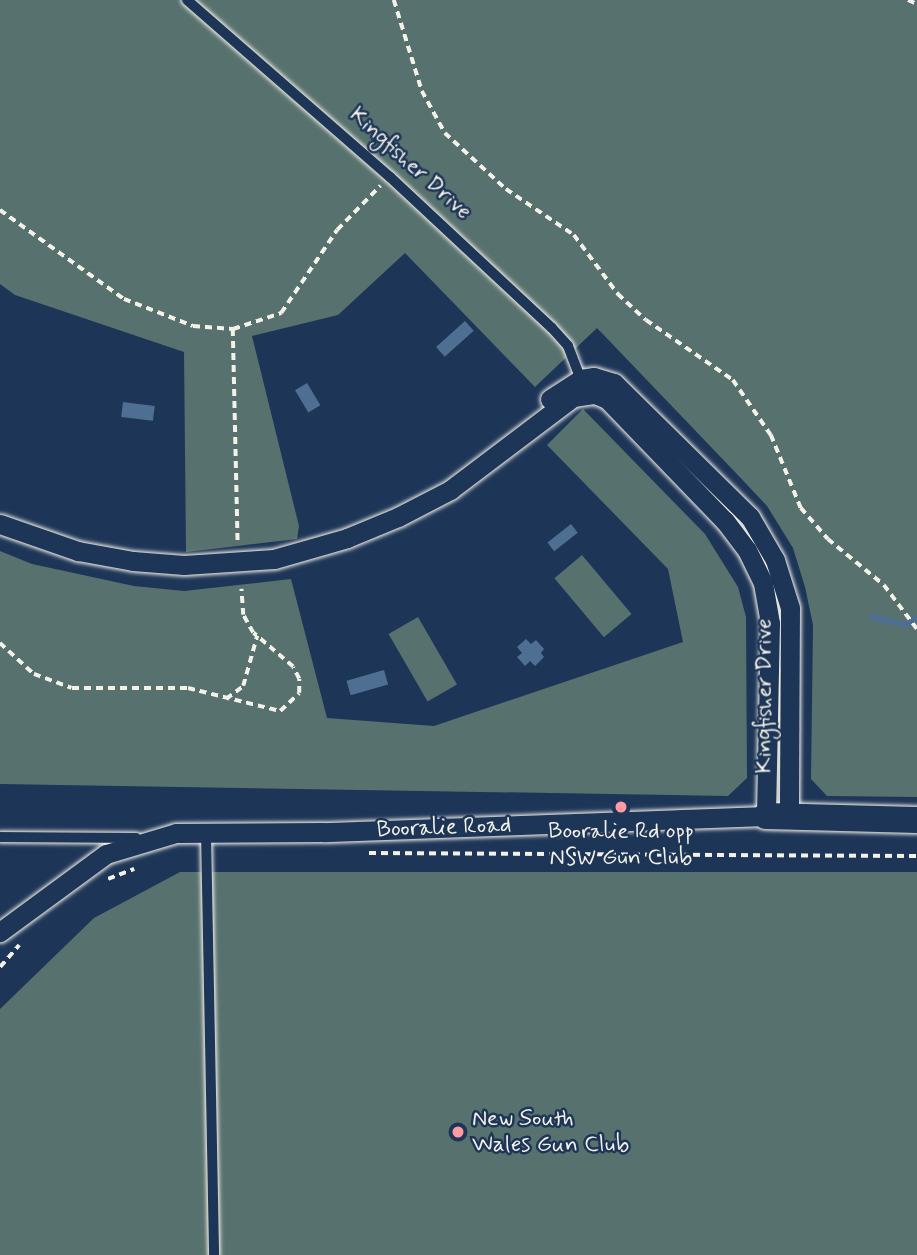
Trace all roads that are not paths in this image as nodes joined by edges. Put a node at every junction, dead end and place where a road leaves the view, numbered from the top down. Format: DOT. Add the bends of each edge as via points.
graph roads {
  1 [pos="187,0"];
  2 [pos="582,386"];
  3 [pos="0,524"];
  4 [pos="777,816"];
  5 [pos="917,820"];
  6 [pos="206,833"];
  7 [pos="0,837"];
  8 [pos="147,838"];
  9 [pos="0,932"];
  10 [pos="214,1255"];
  1 -- 2 [label="lane, Kingfisher Drive" via="390,177 552,328 568,346"];
  2 -- 3 [label="street" via="486,464 419,506 347,538 274,559 184,565 133,561 79,551"];
  2 -- 4 [label="street, Kingfisher Drive" via="607,399 725,521 747,550 763,583 770,622"];
  4 -- 5 [label="street, Booralie Road"];
  4 -- 6 [label="street, Booralie Road"];
  6 -- 8 [label="street, Booralie Road"];
  6 -- 10 [label="lane"];
  7 -- 8 [label="lane"];
  8 -- 9 [label="street, Booralie Road" via="106,854 13,918"];
}
